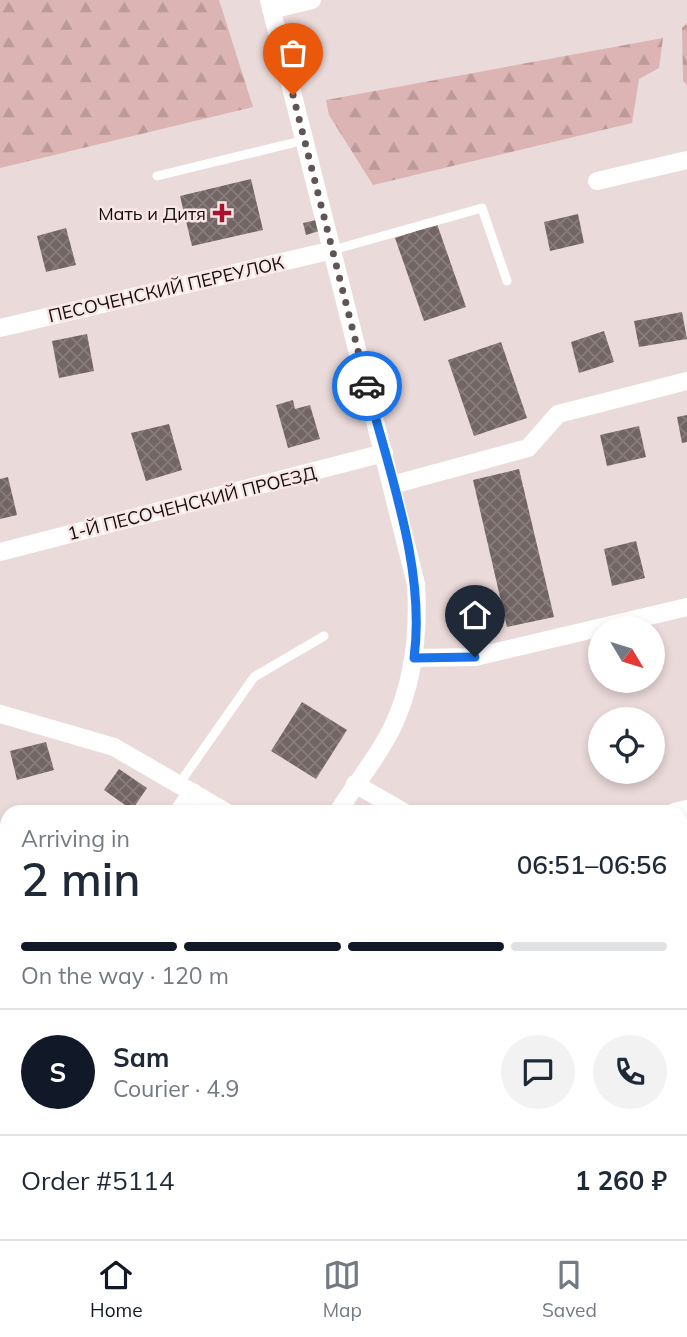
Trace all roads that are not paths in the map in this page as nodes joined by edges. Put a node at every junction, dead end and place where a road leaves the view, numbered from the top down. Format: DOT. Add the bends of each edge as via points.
graph roads {
  1 [pos="312,0"];
  2 [pos="270,5"];
  3 [pos="305,140"];
  4 [pos="687,160"];
  5 [pos="157,176"];
  6 [pos="597,181"];
  7 [pos="333,250"];
  8 [pos="507,281"];
  9 [pos="0,328"];
  10 [pos="687,381"];
  11 [pos="384,453"];
  12 [pos="392,485"];
  13 [pos="0,552"];
  14 [pos="687,607"];
  15 [pos="324,636"];
  16 [pos="414,658"];
  17 [pos="0,714"];
  18 [pos="355,784"];
  19 [pos="186,788"];
  20 [pos="180,805"];
  21 [pos="214,805"];
  22 [pos="342,805"];
  23 [pos="392,805"];
  1 -- 2 [label="street"];
  2 -- 3 [label="street"];
  3 -- 5 [label="lane"];
  3 -- 7 [label="street"];
  4 -- 6 [label="street"];
  7 -- 8 [label="lane" via="482,208"];
  7 -- 9 [label="street, ПЕСОЧЕНСКИЙ ПЕРЕУЛОК"];
  7 -- 11 [label="street"];
  10 -- 12 [label="street" via="558,414 528,448"];
  11 -- 12 [label="street"];
  11 -- 13 [label="street, 1-Й ПЕСОЧЕНСКИЙ ПРОЕЗД"];
  12 -- 16 [label="street" via="416,584 419,625"];
  14 -- 16 [label="street" via="475,657"];
  15 -- 19 [label="lane" via="254,677"];
  16 -- 18 [label="street" via="393,726"];
  17 -- 19 [label="street" via="114,747"];
  18 -- 22 [label="street"];
  18 -- 23 [label="street"];
  19 -- 20 [label="street"];
  19 -- 21 [label="street"];
}
